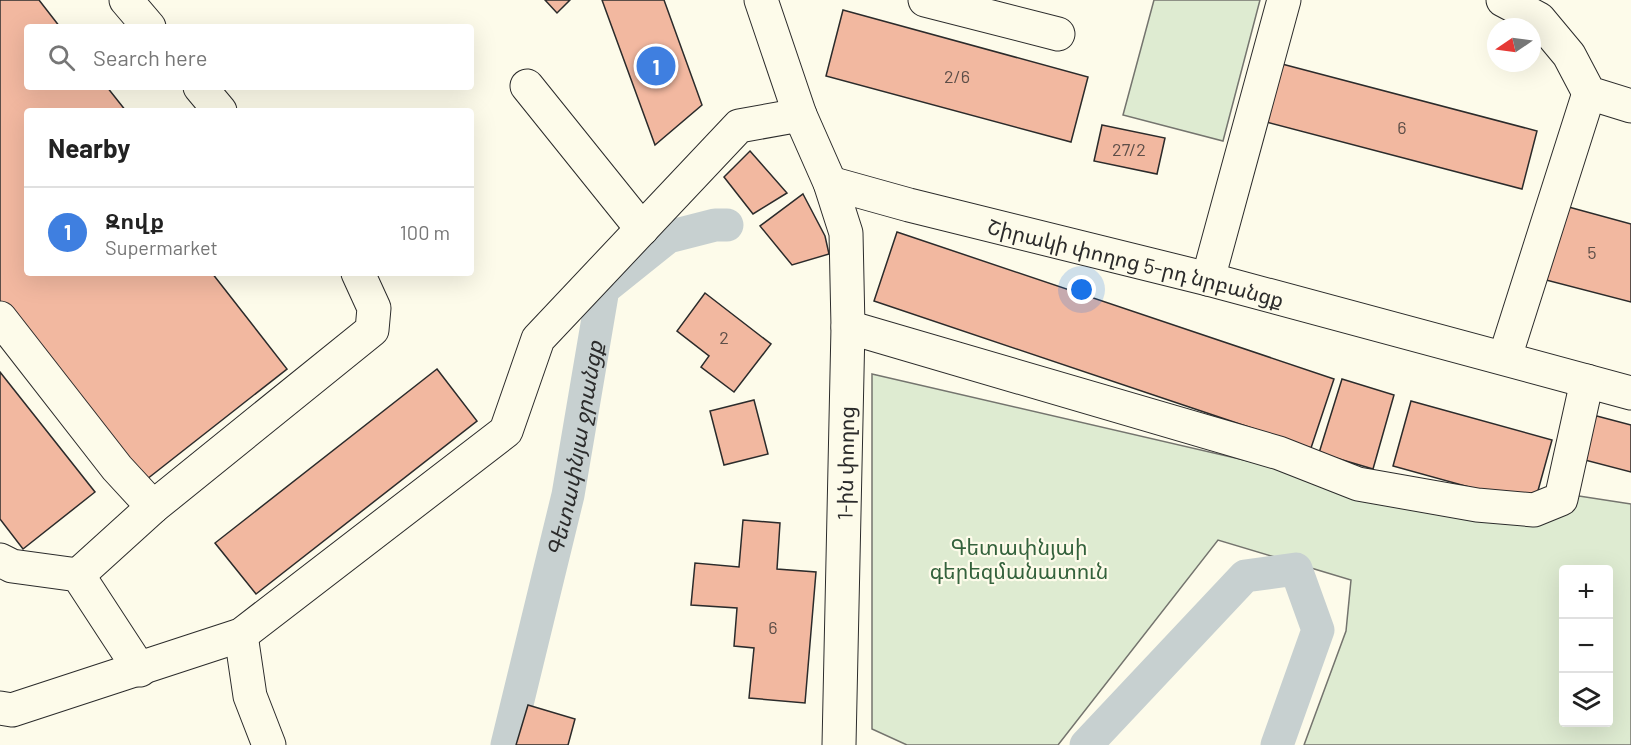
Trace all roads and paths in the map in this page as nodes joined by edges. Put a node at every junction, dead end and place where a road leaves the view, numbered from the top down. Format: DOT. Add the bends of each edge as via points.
graph roads {
  1 [pos="126,0"];
  2 [pos="761,0"];
  3 [pos="926,0"];
  4 [pos="1284,0"];
  5 [pos="1503,0"];
  6 [pos="146,24"];
  7 [pos="1058,34"];
  8 [pos="526,87"];
  9 [pos="202,90"];
  10 [pos="1589,93"];
  11 [pos="1631,106"];
  12 [pos="218,108"];
  13 [pos="800,116"];
  14 [pos="830,183"];
  15 [pos="642,229"];
  16 [pos="359,276"];
  17 [pos="1208,279"];
  18 [pos="0,318"];
  19 [pos="848,327"];
  20 [pos="1505,357"];
  21 [pos="1587,381"];
  22 [pos="1631,393"];
  23 [pos="153,507"];
  24 [pos="0,560"];
  25 [pos="78,575"];
  26 [pos="241,635"];
  27 [pos="140,670"];
  28 [pos="0,708"];
  29 [pos="269,745"];
  30 [pos="839,745"];
  1 -- 6 [label="street"];
  2 -- 13 [label="street"];
  3 -- 7 [label="street"];
  4 -- 17 [label="street"];
  5 -- 10 [label="street" via="1539,19 1569,55"];
  8 -- 15 [label="street"];
  9 -- 12 [label="street"];
  10 -- 11 [label="street"];
  10 -- 20 [label="street"];
  13 -- 14 [label="street"];
  13 -- 15 [label="street" via="739,126"];
  14 -- 17 [label="street, Շիրակի փողոց 5-րդ նրբանցք"];
  14 -- 19 [label="street, 1-ին փողոց" via="846,233"];
  15 -- 26 [label="street" via="538,339 506,431"];
  16 -- 23 [label="street" via="374,308 372,330"];
  17 -- 20 [label="street, Շիրակի փողոց 5-րդ նրբանցք"];
  18 -- 23 [label="street" via="117,468"];
  19 -- 21 [label="street" via="1279,453 1358,484 1477,505 1534,510 1561,499"];
  19 -- 30 [label="street, 1-ին փողոց"];
  20 -- 21 [label="street, Շիրակի փողոց 5-րդ նրբանցք"];
  21 -- 22 [label="street, Շիրակի փողոց 5-րդ նրբանցք"];
  23 -- 25 [label="street"];
  24 -- 25 [label="street" via="12,566"];
  25 -- 27 [label="street"];
  26 -- 27 [label="street"];
  26 -- 29 [label="street" via="250,696"];
  27 -- 28 [label="street" via="12,710"];
}
